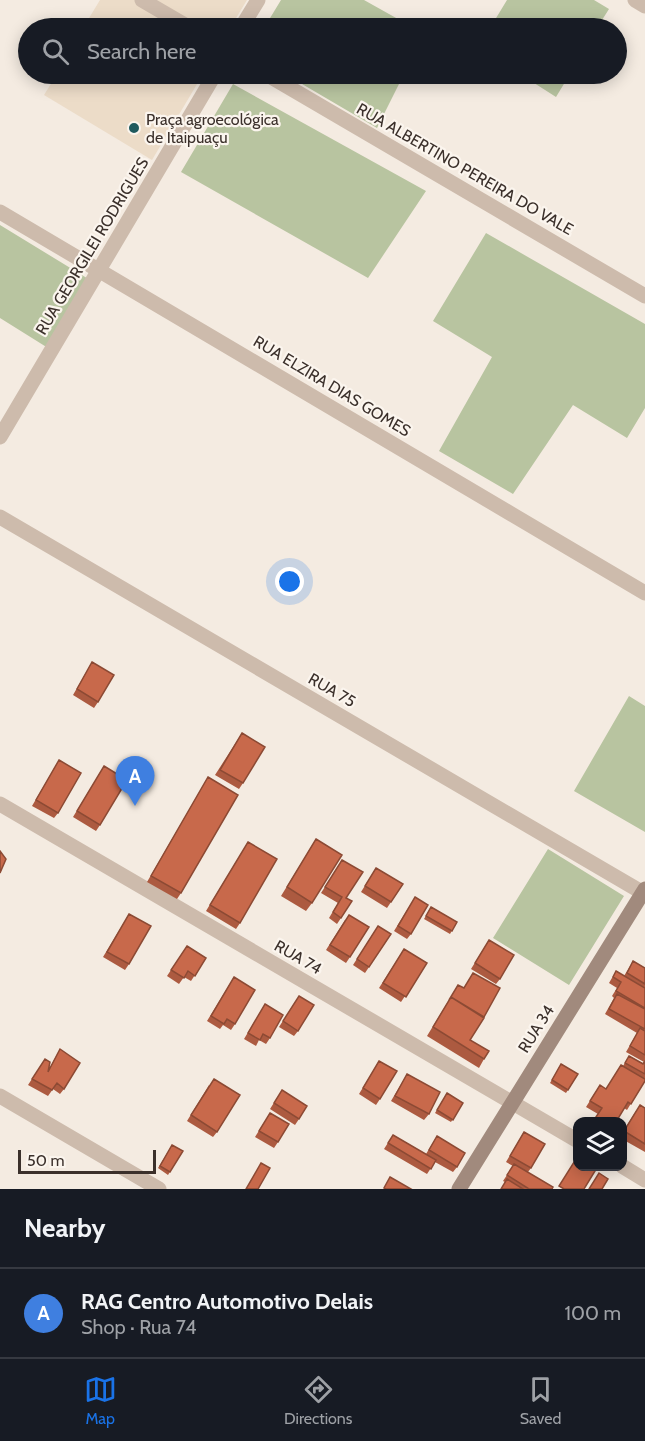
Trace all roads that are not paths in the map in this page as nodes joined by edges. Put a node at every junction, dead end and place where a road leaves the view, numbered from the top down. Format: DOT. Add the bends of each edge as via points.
graph roads {
  1 [pos="142,0"];
  2 [pos="258,0"];
  3 [pos="635,0"];
  4 [pos="645,6"];
  5 [pos="173,18"];
  6 [pos="247,18"];
  7 [pos="208,84"];
  8 [pos="283,84"];
  9 [pos="0,212"];
  10 [pos="99,269"];
  11 [pos="645,296"];
  12 [pos="0,437"];
  13 [pos="0,518"];
  14 [pos="645,593"];
  15 [pos="0,804"];
  16 [pos="644,892"];
  17 [pos="0,1096"];
  18 [pos="512,1103"];
  19 [pos="573,1138"];
  20 [pos="627,1170"];
  21 [pos="645,1180"];
  22 [pos="159,1189"];
  23 [pos="459,1189"];
  1 -- 5 [label="street"];
  2 -- 6 [label="street"];
  3 -- 4 [label="street"];
  7 -- 10 [label="street, RUA GEORGILEI RODRIGUES"];
  8 -- 11 [label="street, RUA ALBERTINO PEREIRA DO VALE"];
  9 -- 10 [label="street, RUA ELZIRA DIAS GOMES"];
  10 -- 12 [label="street, RUA GEORGILEI RODRIGUES"];
  10 -- 14 [label="street, RUA ELZIRA DIAS GOMES"];
  13 -- 16 [label="street, RUA 75"];
  15 -- 18 [label="street, RUA 74"];
  16 -- 18 [label="street, RUA 34"];
  17 -- 22 [label="street"];
  18 -- 19 [label="street, RUA 74"];
  18 -- 23 [label="street, RUA 34"];
  20 -- 21 [label="street"];
}
